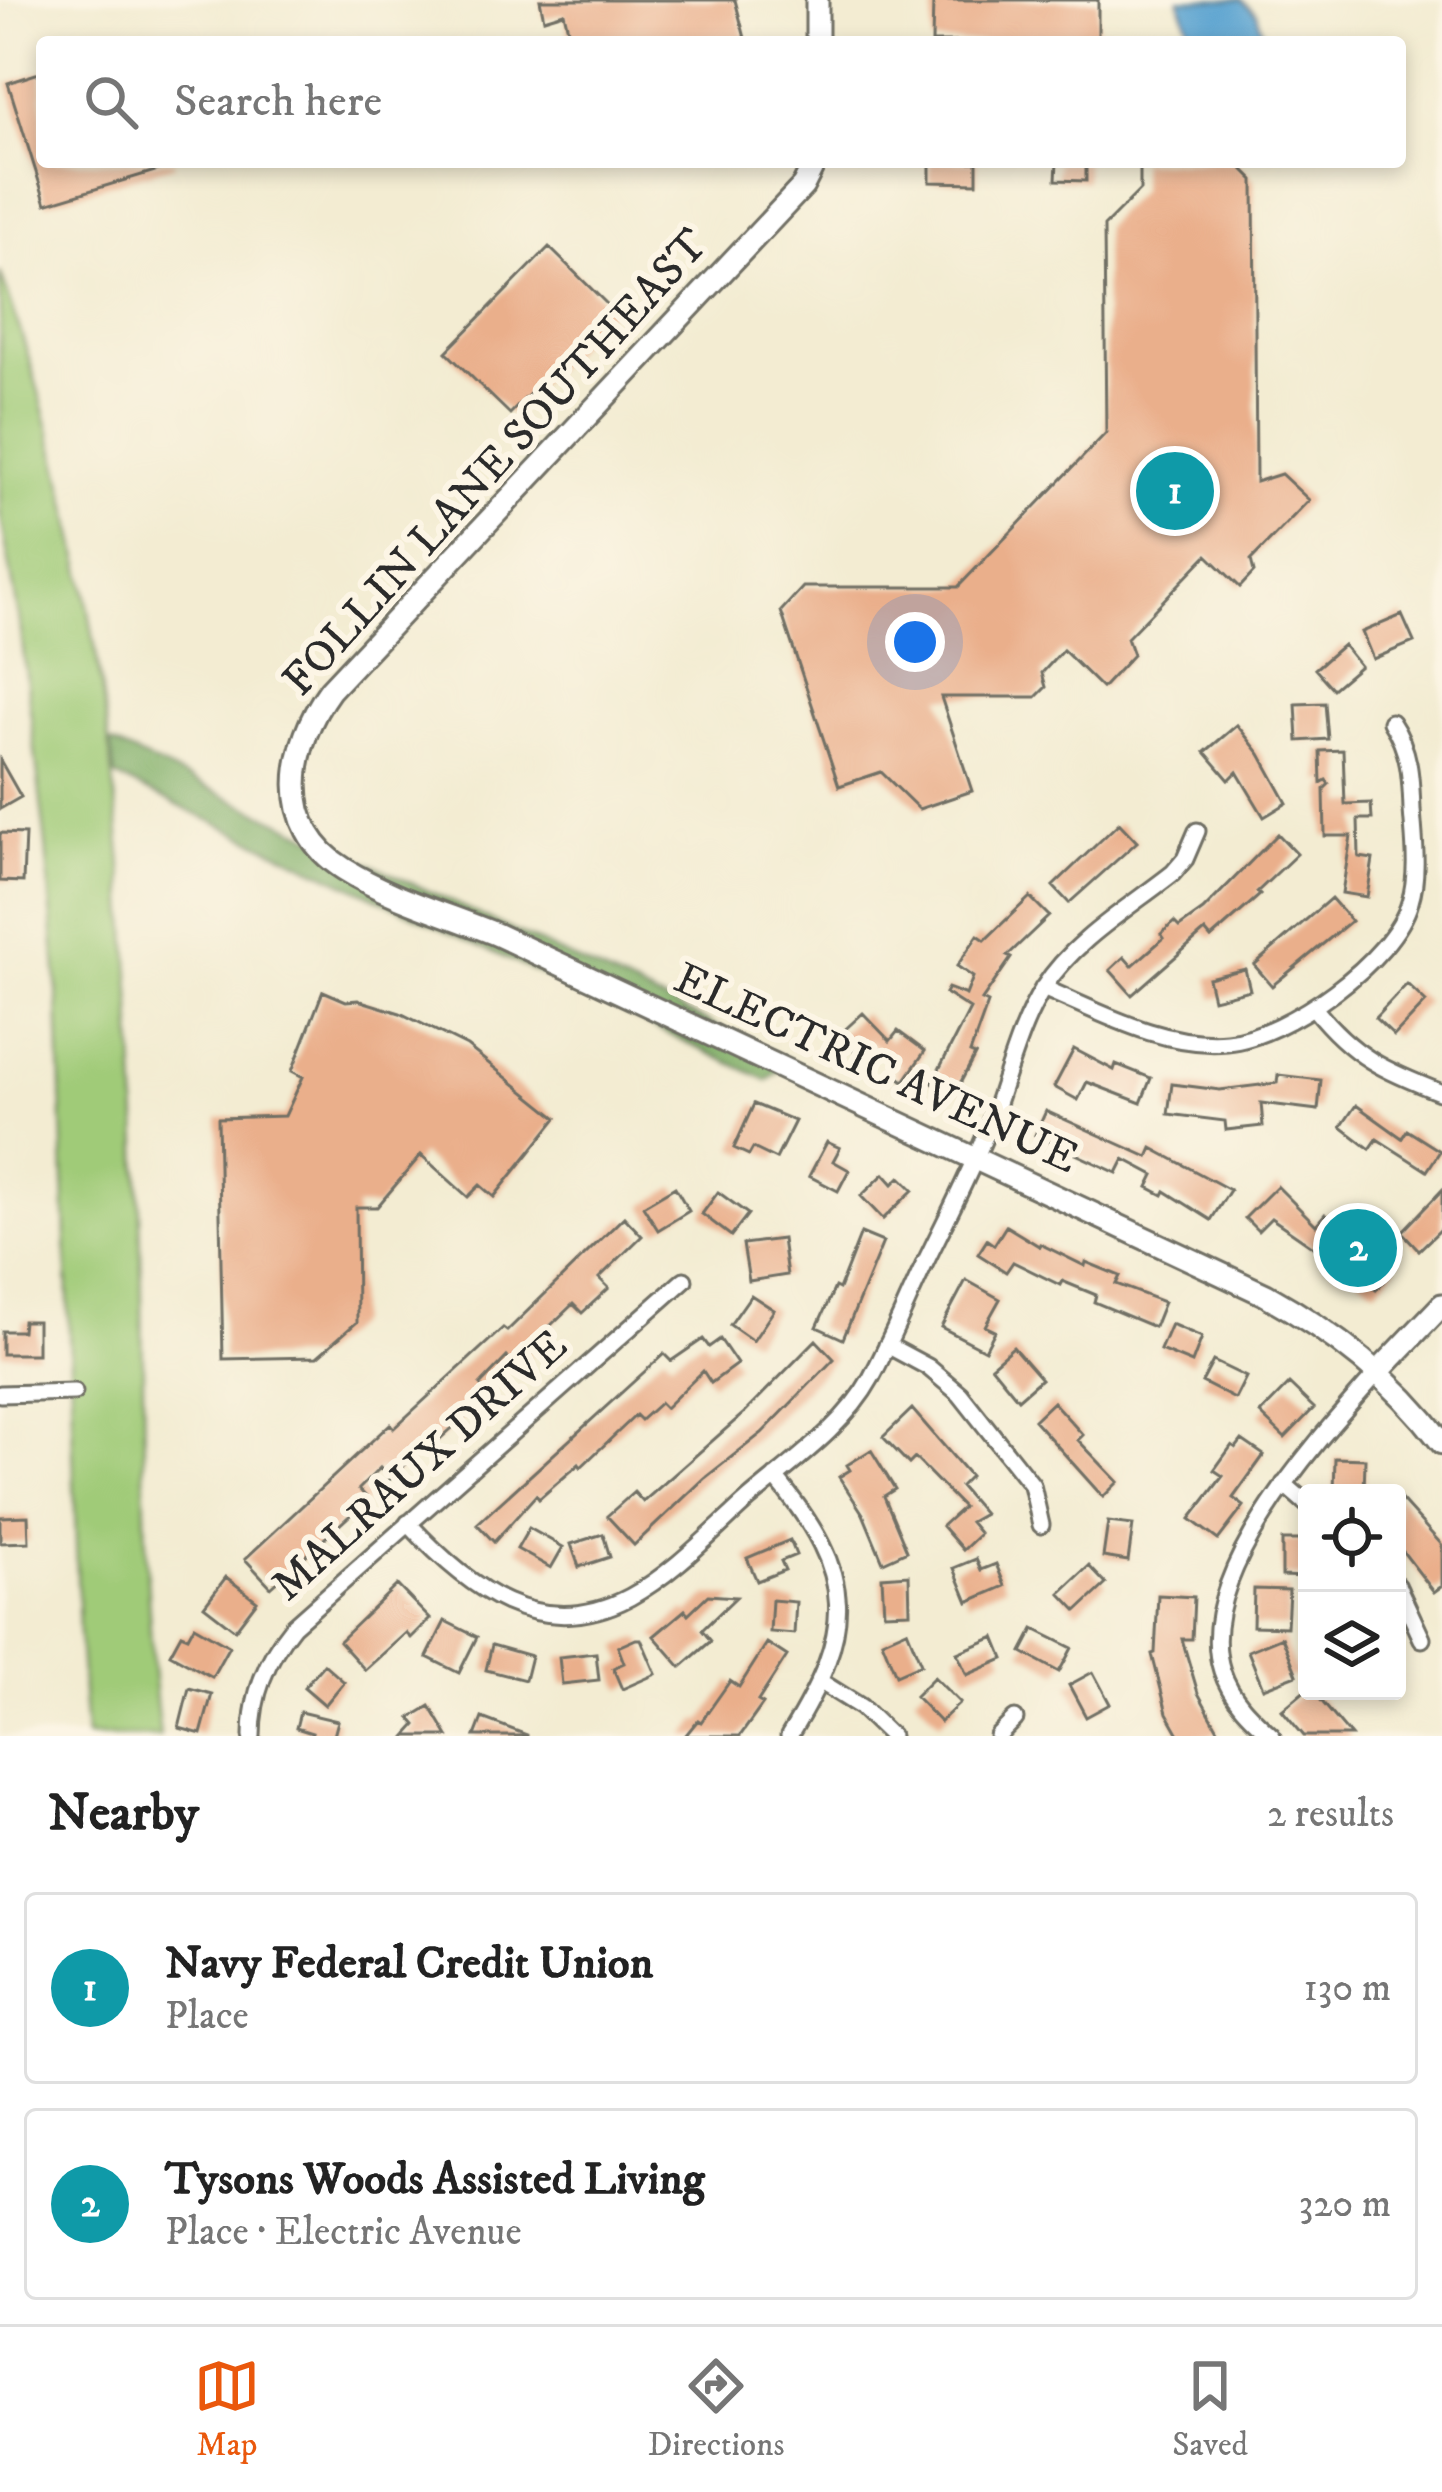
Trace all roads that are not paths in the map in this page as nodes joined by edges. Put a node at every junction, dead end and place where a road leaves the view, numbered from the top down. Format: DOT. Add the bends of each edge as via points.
graph roads {
  1 [pos="817,0"];
  2 [pos="817,36"];
  3 [pos="812,168"];
  4 [pos="1390,722"];
  5 [pos="295,770"];
  6 [pos="1197,831"];
  7 [pos="1043,988"];
  8 [pos="1314,1008"];
  9 [pos="1442,1093"];
  10 [pos="975,1158"];
  11 [pos="684,1280"];
  12 [pos="1442,1305"];
  13 [pos="887,1345"];
  14 [pos="1379,1371"];
  15 [pos="74,1392"];
  16 [pos="0,1394"];
  17 [pos="1442,1443"];
  18 [pos="775,1478"];
  19 [pos="1284,1484"];
  20 [pos="1298,1496"];
  21 [pos="408,1523"];
  22 [pos="1041,1525"];
  23 [pos="1400,1592"];
  24 [pos="1422,1639"];
  25 [pos="821,1682"];
  26 [pos="1015,1720"];
  27 [pos="252,1736"];
  28 [pos="790,1736"];
  29 [pos="892,1736"];
  30 [pos="998,1736"];
  31 [pos="1272,1736"];
  1 -- 2 [label="street"];
  3 -- 5 [label="street, FOLLIN LANE SOUTHEAST" via="330,689 303,733"];
  4 -- 8 [label="street" via="1410,766 1411,901 1382,948"];
  5 -- 10 [label="street, ELECTRIC AVENUE" via="306,826 344,869"];
  6 -- 7 [label="street" via="1173,873"];
  7 -- 8 [label="street" via="1205,1044 1262,1035"];
  7 -- 10 [label="street"];
  8 -- 9 [label="street" via="1361,1057"];
  10 -- 13 [label="street"];
  10 -- 14 [label="street, ELECTRIC AVENUE" via="1266,1295"];
  11 -- 21 [label="street, MALRAUX DRIVE"];
  12 -- 14 [label="street"];
  13 -- 18 [label="street" via="856,1400"];
  13 -- 22 [label="street" via="960,1394 1032,1485"];
  14 -- 17 [label="street, ELECTRIC AVENUE"];
  14 -- 19 [label="street"];
  15 -- 16 [label="street"];
  18 -- 21 [label="street" via="633,1595 577,1612 498,1600 446,1565"];
  18 -- 25 [label="street" via="810,1521 832,1568 838,1619"];
  19 -- 20 [label="street"];
  19 -- 31 [label="street" via="1243,1554 1217,1633 1232,1694"];
  21 -- 27 [label="street, MALRAUX DRIVE" via="276,1647 259,1686"];
  23 -- 24 [label="street"];
  25 -- 28 [label="street"];
  25 -- 29 [label="street"];
  26 -- 30 [label="street"];
}
